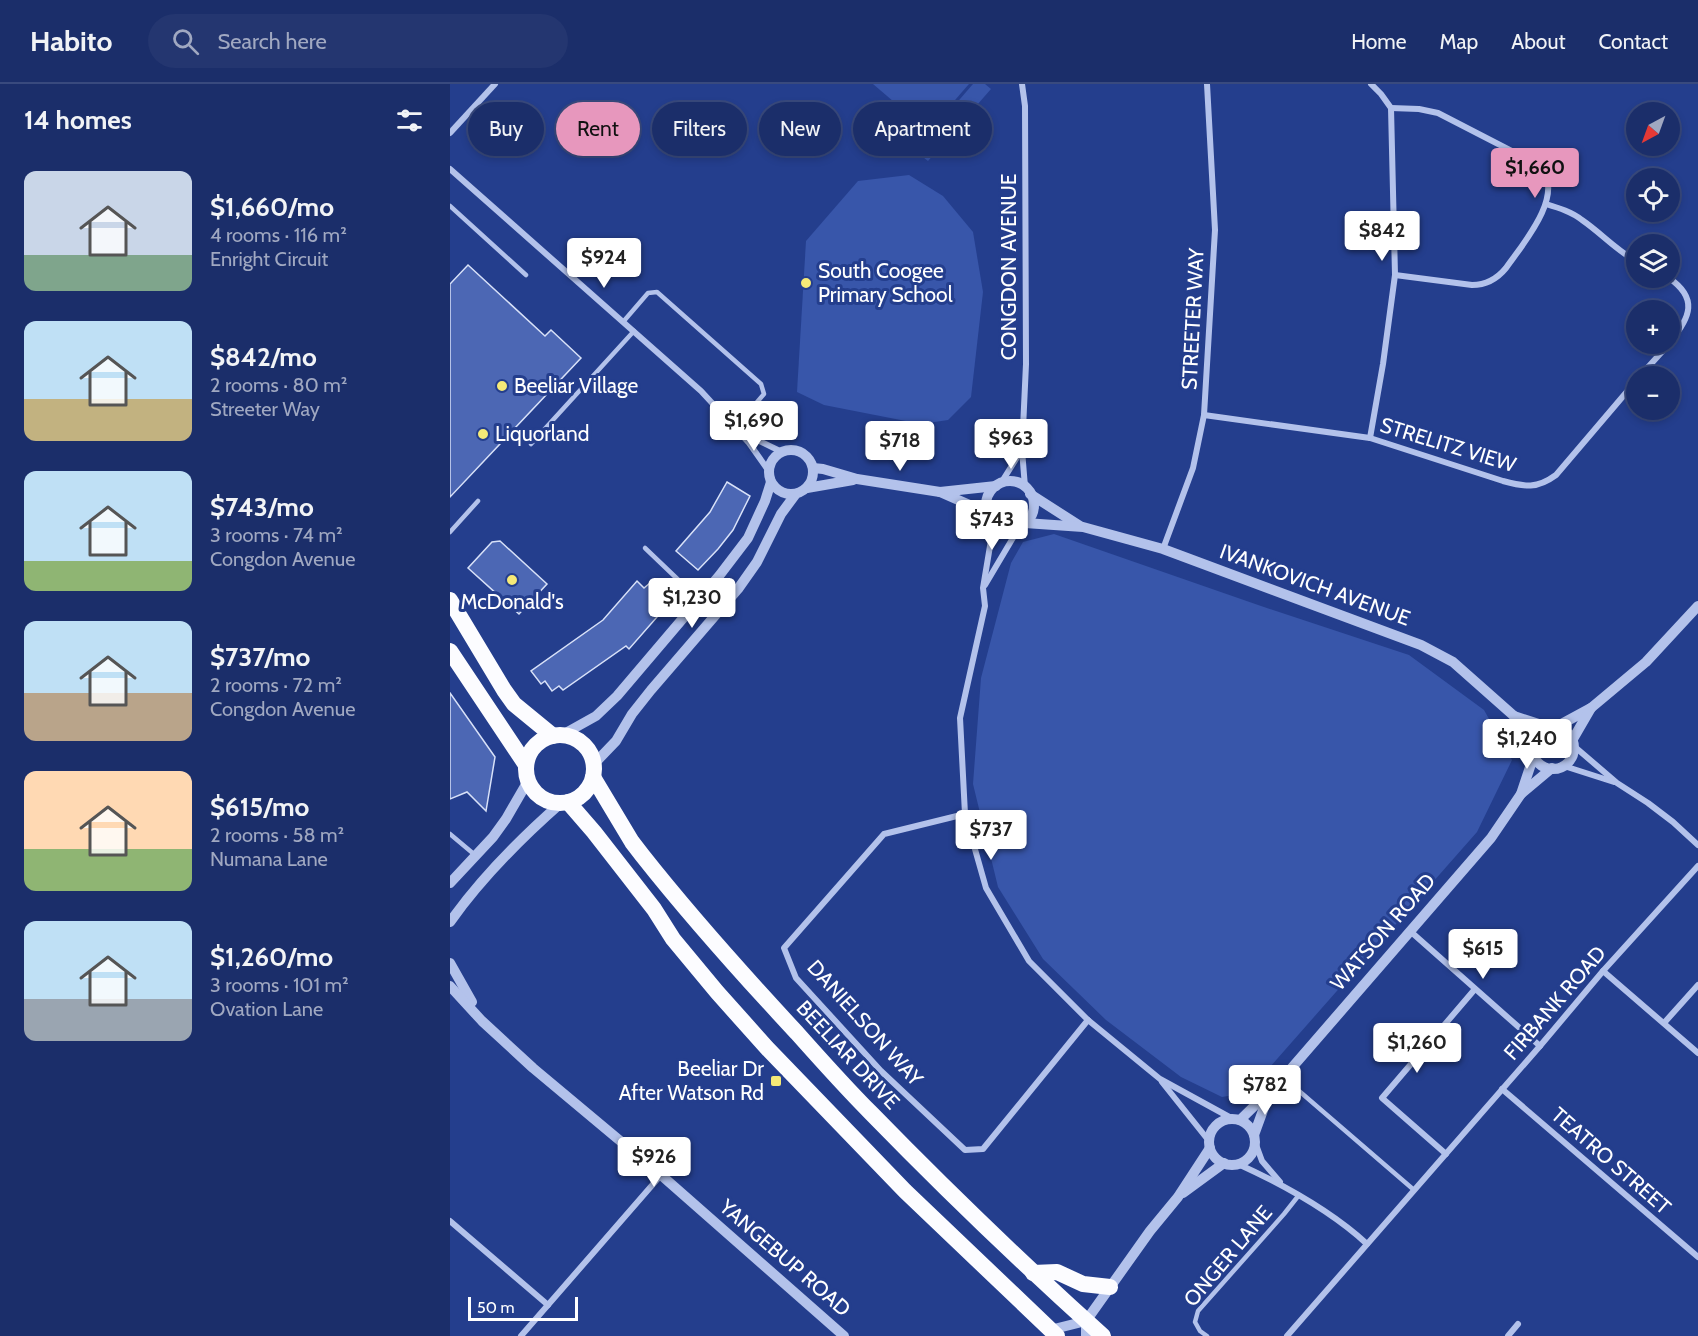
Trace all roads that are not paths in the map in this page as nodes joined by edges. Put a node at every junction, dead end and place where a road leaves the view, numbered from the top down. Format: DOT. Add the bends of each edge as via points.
graph roads {
  1 [pos="495,84"];
  2 [pos="1022,84"];
  3 [pos="1207,84"];
  4 [pos="1371,84"];
  5 [pos="1391,108"];
  6 [pos="450,133"];
  7 [pos="450,169"];
  8 [pos="1546,204"];
  9 [pos="450,206"];
  10 [pos="1626,254"];
  11 [pos="526,275"];
  12 [pos="1395,275"];
  13 [pos="1680,284"];
  14 [pos="623,322"];
  15 [pos="1680,330"];
  16 [pos="634,331"];
  17 [pos="1659,354"];
  18 [pos="1649,366"];
  19 [pos="1626,393"];
  20 [pos="1204,415"];
  21 [pos="737,430"];
  22 [pos="1370,438"];
  23 [pos="531,444"];
  24 [pos="1022,450"];
  25 [pos="782,452"];
  26 [pos="813,468"];
  27 [pos="768,471"];
  28 [pos="857,479"];
  29 [pos="771,482"];
  30 [pos="999,484"];
  31 [pos="807,488"];
  32 [pos="1028,490"];
  33 [pos="940,492"];
  34 [pos="795,495"];
  35 [pos="478,501"];
  36 [pos="991,518"];
  37 [pos="1023,524"];
  38 [pos="452,527"];
  39 [pos="1083,528"];
  40 [pos="450,532"];
  41 [pos="645,548"];
  42 [pos="1163,549"];
  43 [pos="983,588"];
  44 [pos="699,599"];
  45 [pos="450,600"];
  46 [pos="1698,606"];
  47 [pos="716,615"];
  48 [pos="450,651"];
  49 [pos="1592,708"];
  50 [pos="1514,716"];
  51 [pos="1552,727"];
  52 [pos="558,736"];
  53 [pos="1533,741"];
  54 [pos="1574,743"];
  55 [pos="1534,755"];
  56 [pos="1558,767"];
  57 [pos="593,771"];
  58 [pos="527,773"];
  59 [pos="1617,783"];
  60 [pos="1521,794"];
  61 [pos="565,802"];
  62 [pos="964,814"];
  63 [pos="450,834"];
  64 [pos="1698,844"];
  65 [pos="475,855"];
  66 [pos="1698,866"];
  67 [pos="450,883"];
  68 [pos="450,922"];
  69 [pos="1410,931"];
  70 [pos="450,963"];
  71 [pos="1603,971"];
  72 [pos="1698,985"];
  73 [pos="450,987"];
  74 [pos="1475,989"];
  75 [pos="1088,1020"];
  76 [pos="482,1021"];
  77 [pos="1664,1023"];
  78 [pos="1540,1046"];
  79 [pos="1698,1053"];
  80 [pos="1283,1078"];
  81 [pos="1160,1079"];
  82 [pos="1502,1089"];
  83 [pos="1271,1091"];
  84 [pos="1236,1120"];
  85 [pos="1254,1139"];
  86 [pos="1209,1144"];
  87 [pos="1446,1154"];
  88 [pos="1224,1163"];
  89 [pos="1238,1164"];
  90 [pos="661,1175"];
  91 [pos="1283,1185"];
  92 [pos="1414,1190"];
  93 [pos="1299,1196"];
  94 [pos="1178,1197"];
  95 [pos="450,1221"];
  96 [pos="1367,1244"];
  97 [pos="1698,1257"];
  98 [pos="1033,1273"];
  99 [pos="1110,1287"];
  100 [pos="548,1305"];
  101 [pos="1518,1324"];
  102 [pos="1086,1328"];
  103 [pos="1054,1333"];
  104 [pos="521,1336"];
  105 [pos="844,1336"];
  106 [pos="1103,1336"];
  107 [pos="1207,1336"];
  108 [pos="1287,1336"];
  109 [pos="1508,1336"];
  1 -- 6 [label="street"];
  2 -- 24 [label="street, CONGDON AVENUE" via="1026,364"];
  3 -- 20 [label="street, STREETER WAY" via="1215,230"];
  4 -- 5 [label="street"];
  5 -- 8 [label="street" via="1438,113 1531,160 1542,169 1549,186"];
  5 -- 12 [label="street"];
  7 -- 14 [label="street"];
  8 -- 10 [label="street" via="1581,218"];
  8 -- 12 [label="street" via="1506,268 1491,282 1472,285"];
  9 -- 11 [label="lane"];
  12 -- 22 [label="street"];
  13 -- 15 [label="street" via="1695,304 1694,312"];
  14 -- 16 [label="street"];
  14 -- 21 [label="lane" via="648,293 657,292 761,384 764,394"];
  16 -- 21 [label="street" via="701,391"];
  16 -- 23 [label="lane"];
  17 -- 18 [label="street"];
  19 -- 22 [label="street, STRELITZ VIEW" via="1556,475 1536,486 1503,481"];
  20 -- 22 [label="street, STRELITZ VIEW"];
  20 -- 42 [label="street, STREETER WAY" via="1193,468"];
  21 -- 25 [label="street"];
  21 -- 27 [label="street"];
  24 -- 30 [label="street, CONGDON AVENUE"];
  24 -- 32 [label="street, CONGDON AVENUE"];
  25 -- 26 [label="street" via="801,452"];
  25 -- 27 [label="street" via="773,459"];
  26 -- 28 [label="street"];
  26 -- 31 [label="street"];
  27 -- 29 [label="street"];
  28 -- 31 [label="street"];
  28 -- 33 [label="street"];
  29 -- 34 [label="street" via="781,493"];
  29 -- 44 [label="street" via="748,538"];
  30 -- 32 [label="street" via="1018,483"];
  30 -- 33 [label="street"];
  30 -- 36 [label="street" via="986,499"];
  31 -- 34 [label="street"];
  32 -- 37 [label="street" via="1033,510"];
  32 -- 39 [label="street, IVANKOVICH AVENUE"];
  33 -- 36 [label="street"];
  34 -- 47 [label="street" via="757,562"];
  35 -- 38 [label="lane"];
  36 -- 37 [label="street" via="1006,529"];
  36 -- 43 [label="street"];
  37 -- 39 [label="street, IVANKOVICH AVENUE"];
  37 -- 43 [label="street"];
  38 -- 40 [label="lane"];
  39 -- 42 [label="street, IVANKOVICH AVENUE"];
  41 -- 44 [label="lane"];
  42 -- 50 [label="street, IVANKOVICH AVENUE" via="1421,645 1453,662"];
  43 -- 62 [label="street" via="985,606 960,717"];
  44 -- 47 [label="lane"];
  44 -- 52 [label="street" via="617,696 596,716"];
  45 -- 52 [label="highway" via="514,704"];
  46 -- 49 [label="street" via="1646,663"];
  47 -- 57 [label="street" via="632,714"];
  48 -- 58 [label="highway"];
  49 -- 51 [label="street"];
  49 -- 54 [label="street"];
  50 -- 51 [label="street, IVANKOVICH AVENUE"];
  50 -- 53 [label="street, IVANKOVICH AVENUE"];
  51 -- 53 [label="street" via="1537,733"];
  51 -- 54 [label="street" via="1568,732"];
  52 -- 57 [label="highway" via="570,737 583,745 592,758"];
  52 -- 58 [label="highway" via="538,743 532,750"];
  53 -- 55 [label="street"];
  54 -- 56 [label="street" via="1570,761"];
  54 -- 59 [label="street"];
  55 -- 56 [label="street" via="1541,765"];
  55 -- 60 [label="street, WATSON ROAD"];
  56 -- 59 [label="street"];
  56 -- 60 [label="street, WATSON ROAD"];
  57 -- 61 [label="highway" via="584,793"];
  57 -- 98 [label="highway, BEELIAR DRIVE" via="632,842 717,945 869,1111"];
  58 -- 61 [label="highway" via="541,798"];
  58 -- 65 [label="street" via="506,819"];
  59 -- 64 [label="street"];
  60 -- 69 [label="street, WATSON ROAD" via="1491,838"];
  61 -- 68 [label="street" via="493,868"];
  61 -- 103 [label="highway" via="594,832 673,939 767,1048 905,1191"];
  62 -- 75 [label="street" via="986,888 1029,961"];
  62 -- 75 [label="street, DANIELSON WAY" via="884,834 784,948 796,978 881,1071 965,1150 983,1149"];
  63 -- 65 [label="lane"];
  65 -- 67 [label="street"];
  66 -- 71 [label="street, FIRBANK ROAD"];
  69 -- 74 [label="street"];
  69 -- 80 [label="street, WATSON ROAD"];
  70 -- 76 [label="street, YANGEBUP ROAD"];
  71 -- 77 [label="street"];
  71 -- 78 [label="street, FIRBANK ROAD"];
  72 -- 77 [label="street"];
  73 -- 76 [label="street, YANGEBUP ROAD"];
  74 -- 78 [label="street"];
  74 -- 87 [label="street" via="1382,1098"];
  75 -- 81 [label="street"];
  76 -- 90 [label="street, YANGEBUP ROAD"];
  77 -- 79 [label="street"];
  78 -- 82 [label="street, FIRBANK ROAD"];
  80 -- 83 [label="street, WATSON ROAD"];
  80 -- 92 [label="lane"];
  81 -- 84 [label="street"];
  81 -- 86 [label="street"];
  82 -- 87 [label="street, FIRBANK ROAD"];
  82 -- 97 [label="street, TEATRO STREET"];
  83 -- 84 [label="street, WATSON ROAD"];
  83 -- 85 [label="street, WATSON ROAD"];
  84 -- 85 [label="street" via="1246,1124"];
  84 -- 86 [label="street" via="1225,1120 1214,1127"];
  85 -- 89 [label="street" via="1250,1156"];
  85 -- 91 [label="street" via="1263,1161"];
  86 -- 88 [label="street" via="1213,1154"];
  86 -- 94 [label="street"];
  87 -- 92 [label="street, FIRBANK ROAD"];
  88 -- 89 [label="street"];
  88 -- 94 [label="street"];
  89 -- 91 [label="street"];
  90 -- 100 [label="street"];
  90 -- 105 [label="street, YANGEBUP ROAD"];
  91 -- 93 [label="street"];
  92 -- 96 [label="street, FIRBANK ROAD"];
  93 -- 96 [label="street"];
  93 -- 107 [label="lane, ONGER LANE" via="1198,1311 1195,1322"];
  94 -- 99 [label="street"];
  95 -- 100 [label="street"];
  96 -- 108 [label="street, FIRBANK ROAD"];
  98 -- 99 [label="highway" via="1057,1272 1083,1284"];
  98 -- 102 [label="highway, BEELIAR DRIVE"];
  99 -- 102 [label="street"];
  100 -- 104 [label="street"];
  101 -- 109 [label="street"];
  102 -- 103 [label="street"];
  102 -- 106 [label="highway, BEELIAR DRIVE"];
}
